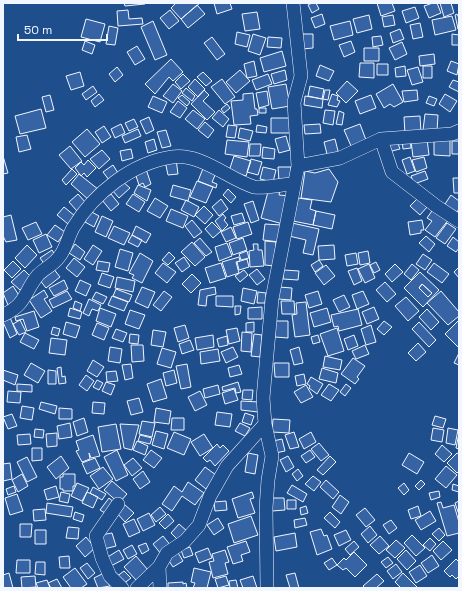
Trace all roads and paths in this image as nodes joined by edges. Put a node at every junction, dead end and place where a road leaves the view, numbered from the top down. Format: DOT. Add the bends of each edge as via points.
graph roads {
  1 [pos="293,3"];
  2 [pos="459,131"];
  3 [pos="381,139"];
  4 [pos="298,166"];
  5 [pos="293,184"];
  6 [pos="459,221"];
  7 [pos="3,315"];
  8 [pos="265,424"];
  9 [pos="118,504"];
  10 [pos="160,566"];
  11 [pos="122,588"];
  12 [pos="137,588"];
  13 [pos="160,588"];
  14 [pos="267,588"];
  1 -- 4 [label="street" via="301,76 294,102"];
  2 -- 3 [label="street" via="452,134"];
  3 -- 4 [label="street" via="340,158"];
  3 -- 6 [label="street" via="392,172"];
  4 -- 5 [label="street"];
  5 -- 7 [label="street" via="256,188 192,160 174,157 153,162 109,185 73,228 58,258 39,275 18,306"];
  5 -- 8 [label="street" via="272,298 262,398"];
  8 -- 10 [label="street" via="227,466 210,496 199,525 186,541 167,553"];
  8 -- 14 [label="street" via="272,456 266,508"];
  9 -- 11 [label="street" via="96,536 110,576"];
  10 -- 12 [label="street"];
  10 -- 13 [label="street"];
}
